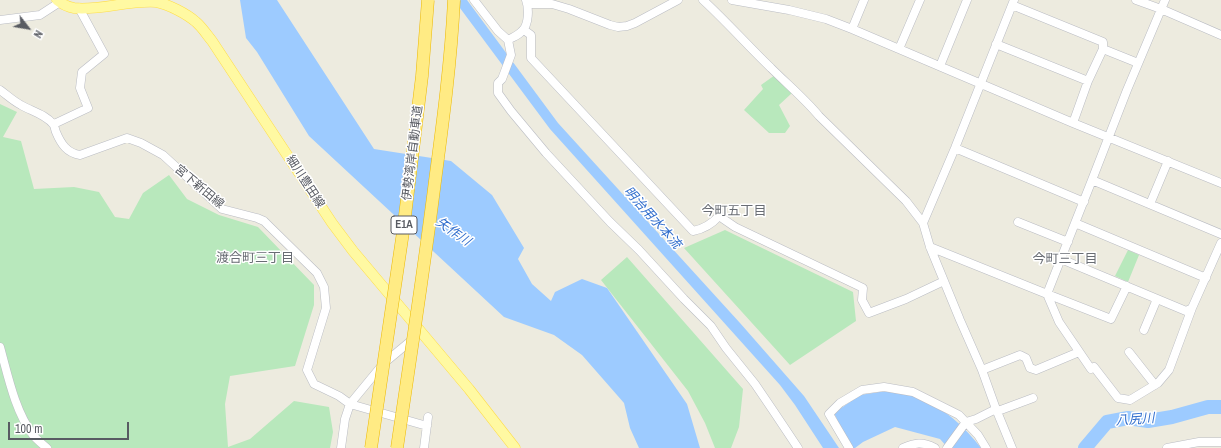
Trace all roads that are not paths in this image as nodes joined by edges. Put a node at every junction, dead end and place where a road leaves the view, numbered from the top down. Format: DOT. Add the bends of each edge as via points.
graph roads {
  1 [pos="428,0"];
  2 [pos="454,0"];
  3 [pos="474,0"];
  4 [pos="678,0"];
  5 [pos="704,0"];
  6 [pos="732,0"];
  7 [pos="864,0"];
  8 [pos="920,0"];
  9 [pos="967,0"];
  10 [pos="1136,0"];
  11 [pos="1165,0"];
  12 [pos="58,1"];
  13 [pos="527,2"];
  14 [pos="1013,2"];
  15 [pos="79,8"];
  16 [pos="1161,9"];
  17 [pos="0,20"];
  18 [pos="852,29"];
  19 [pos="524,30"];
  20 [pos="1221,35"];
  21 [pos="508,40"];
  22 [pos="996,44"];
  23 [pos="899,49"];
  24 [pos="1103,49"];
  25 [pos="1138,62"];
  26 [pos="940,66"];
  27 [pos="1088,81"];
  28 [pos="980,84"];
  29 [pos="0,90"];
  30 [pos="1073,123"];
  31 [pos="54,124"];
  32 [pos="1108,137"];
  33 [pos="955,148"];
  34 [pos="1168,161"];
  35 [pos="1092,180"];
  36 [pos="1221,183"];
  37 [pos="1084,202"];
  38 [pos="1150,204"];
  39 [pos="1018,222"];
  40 [pos="1075,223"];
  41 [pos="923,224"];
  42 [pos="1221,234"];
  43 [pos="1068,242"];
  44 [pos="1220,246"];
  45 [pos="930,247"];
  46 [pos="1061,260"];
  47 [pos="1206,278"];
  48 [pos="944,281"];
  49 [pos="1127,286"];
  50 [pos="1047,294"];
  51 [pos="1157,299"];
  52 [pos="1192,308"];
  53 [pos="1144,330"];
  54 [pos="422,332"];
  55 [pos="0,347"];
  56 [pos="1079,352"];
  57 [pos="1129,352"];
  58 [pos="982,370"];
  59 [pos="1155,385"];
  60 [pos="1033,398"];
  61 [pos="350,404"];
  62 [pos="997,410"];
  63 [pos="428,417"];
  64 [pos="966,422"];
  65 [pos="427,426"];
  66 [pos="1221,442"];
  67 [pos="47,448"];
  68 [pos="341,448"];
  69 [pos="371,448"];
  70 [pos="396,448"];
  71 [pos="424,448"];
  72 [pos="515,448"];
  73 [pos="798,448"];
  74 [pos="849,448"];
  75 [pos="902,448"];
  76 [pos="935,448"];
  77 [pos="947,448"];
  78 [pos="986,448"];
  79 [pos="1012,448"];
  80 [pos="1168,448"];
  1 -- 69 [label="highway, 伊勢湾岸自動車道 / E1A, bridge" via="422,76 404,224"];
  2 -- 70 [label="highway, 伊勢湾岸自動車道 / E1A, bridge" via="435,181"];
  3 -- 21 [label="street"];
  4 -- 13 [label="street" via="639,22 618,27 552,4"];
  5 -- 41 [label="street" via="901,196"];
  6 -- 18 [label="street" via="789,10 826,19"];
  7 -- 18 [label="street"];
  8 -- 23 [label="street"];
  9 -- 26 [label="street"];
  10 -- 16 [label="street"];
  11 -- 16 [label="street"];
  12 -- 15 [label="main road, 細川豊田線" via="72,8"];
  12 -- 17 [label="street" via="40,15"];
  13 -- 19 [label="street"];
  14 -- 22 [label="street"];
  14 -- 24 [label="street" via="1103,42"];
  15 -- 31 [label="street" via="104,54 82,72 80,88 88,108"];
  15 -- 54 [label="main road, 細川豊田線" via="137,1 156,2 173,7 196,22 212,41 332,223"];
  16 -- 20 [label="street"];
  16 -- 25 [label="street"];
  18 -- 23 [label="street"];
  19 -- 21 [label="street"];
  19 -- 48 [label="street" via="531,35 531,58 693,231 700,230 719,216 735,227 863,288 862,300 869,313"];
  21 -- 73 [label="street" via="511,55 498,83 498,93 546,153 711,326"];
  22 -- 27 [label="street"];
  22 -- 28 [label="street"];
  23 -- 26 [label="street"];
  24 -- 25 [label="street"];
  24 -- 27 [label="street"];
  25 -- 32 [label="street"];
  26 -- 28 [label="street"];
  27 -- 30 [label="street"];
  28 -- 30 [label="street"];
  28 -- 33 [label="street"];
  29 -- 31 [label="street"];
  30 -- 32 [label="street"];
  31 -- 61 [label="street, 宮下新田線" via="63,146 74,154 80,155 127,138 141,143 163,155 222,208 264,221 317,273 324,287 326,308 307,370 314,384"];
  32 -- 34 [label="street"];
  32 -- 35 [label="street"];
  33 -- 37 [label="street"];
  33 -- 41 [label="street"];
  34 -- 36 [label="street"];
  34 -- 38 [label="street"];
  35 -- 37 [label="street"];
  35 -- 38 [label="street"];
  37 -- 40 [label="street"];
  38 -- 42 [label="street"];
  39 -- 43 [label="street"];
  40 -- 43 [label="street"];
  40 -- 47 [label="street"];
  41 -- 45 [label="street"];
  43 -- 46 [label="street"];
  44 -- 47 [label="street"];
  45 -- 48 [label="street"];
  45 -- 50 [label="street"];
  46 -- 49 [label="street"];
  46 -- 50 [label="street"];
  47 -- 52 [label="street"];
  48 -- 58 [label="street"];
  49 -- 50 [label="street" via="1111,319"];
  49 -- 51 [label="street"];
  50 -- 56 [label="street" via="1059,322"];
  51 -- 52 [label="street" via="1186,311"];
  51 -- 53 [label="street"];
  52 -- 59 [label="street" via="1169,370"];
  54 -- 61 [label="street" via="383,364"];
  54 -- 72 [label="main road, 細川豊田線"];
  55 -- 67 [label="street" via="22,417 34,436"];
  56 -- 58 [label="street" via="1036,370 1030,368 1026,358 1020,355"];
  56 -- 59 [label="street" via="1118,398 1130,400"];
  57 -- 59 [label="street"];
  58 -- 62 [label="street"];
  60 -- 62 [label="street"];
  61 -- 65 [label="street, 宮下新田線"];
  61 -- 68 [label="street"];
  62 -- 64 [label="street"];
  62 -- 79 [label="street"];
  63 -- 65 [label="street"];
  64 -- 74 [label="street" via="959,415 913,392 884,387 862,390 840,403 829,414"];
  64 -- 77 [label="street"];
  64 -- 78 [label="street"];
  65 -- 71 [label="street"];
  66 -- 80 [label="street" via="1199,442"];
  75 -- 76 [label="street" via="917,443"];
}
